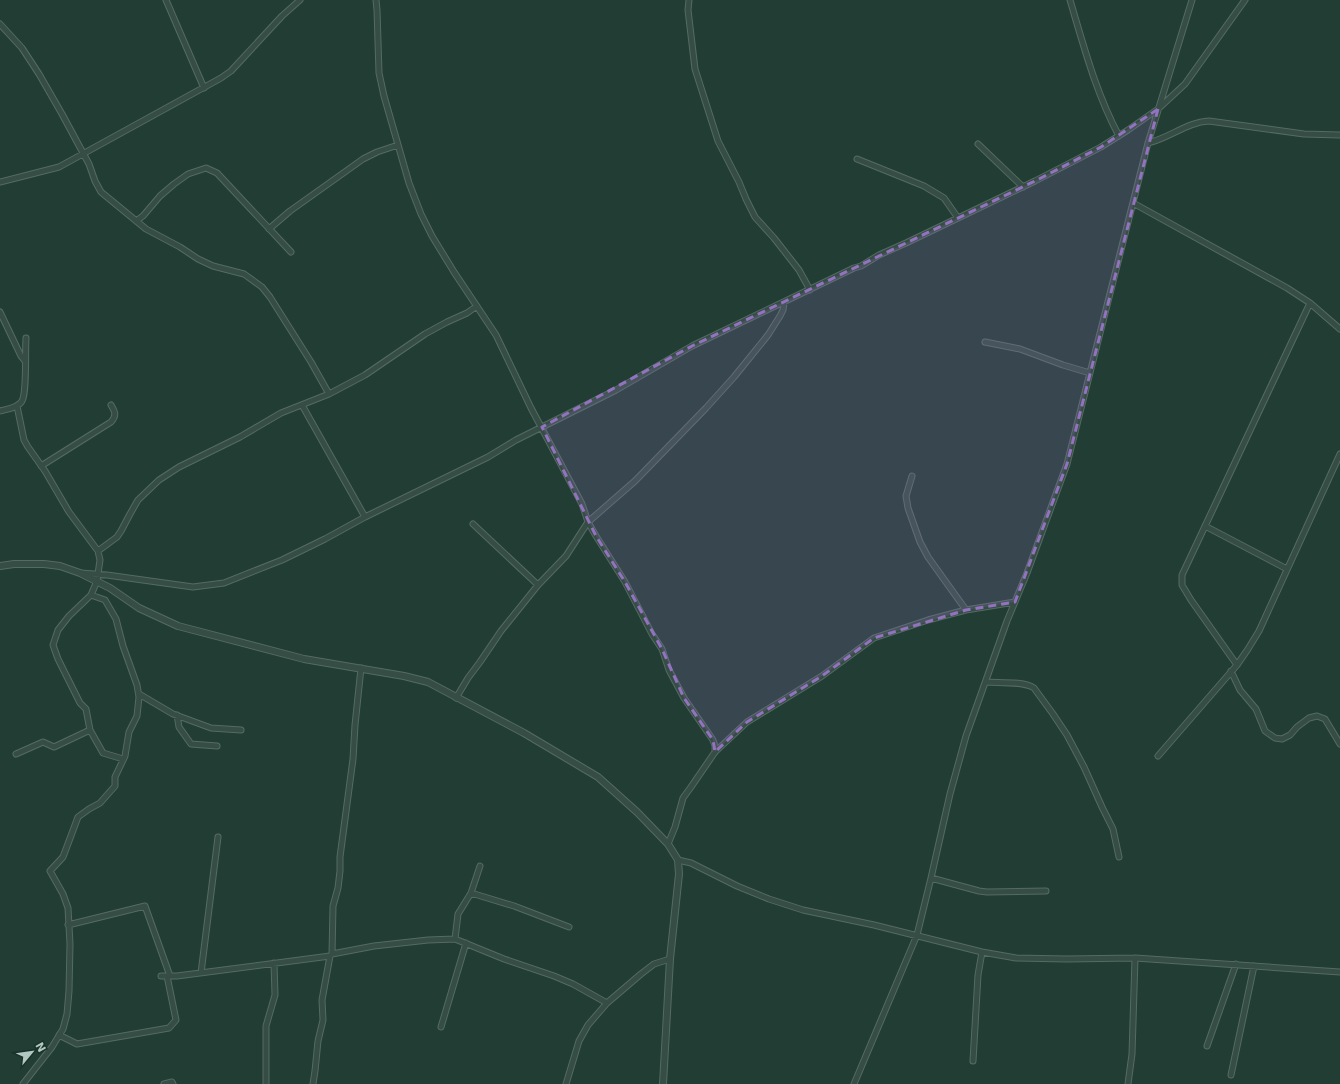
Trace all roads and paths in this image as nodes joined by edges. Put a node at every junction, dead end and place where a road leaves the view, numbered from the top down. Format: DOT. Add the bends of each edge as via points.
graph roads {
  1 [pos="166,0"];
  2 [pos="300,0"];
  3 [pos="376,0"];
  4 [pos="689,0"];
  5 [pos="1070,0"];
  6 [pos="1192,0"];
  7 [pos="1245,0"];
  8 [pos="0,24"];
  9 [pos="204,88"];
  10 [pos="1158,109"];
  11 [pos="1340,135"];
  12 [pos="1119,136"];
  13 [pos="1148,143"];
  14 [pos="978,144"];
  15 [pos="398,145"];
  16 [pos="83,153"];
  17 [pos="857,159"];
  18 [pos="0,182"];
  19 [pos="1023,187"];
  20 [pos="1133,204"];
  21 [pos="958,218"];
  22 [pos="136,221"];
  23 [pos="269,229"];
  24 [pos="291,252"];
  25 [pos="810,290"];
  26 [pos="784,303"];
  27 [pos="1310,303"];
  28 [pos="477,306"];
  29 [pos="0,312"];
  30 [pos="1340,329"];
  31 [pos="26,338"];
  32 [pos="985,342"];
  33 [pos="25,360"];
  34 [pos="1090,373"];
  35 [pos="329,394"];
  36 [pos="111,405"];
  37 [pos="302,405"];
  38 [pos="17,406"];
  39 [pos="0,412"];
  40 [pos="542,427"];
  41 [pos="1340,454"];
  42 [pos="42,466"];
  43 [pos="912,476"];
  44 [pos="365,517"];
  45 [pos="588,522"];
  46 [pos="473,524"];
  47 [pos="1205,526"];
  48 [pos="98,551"];
  49 [pos="0,566"];
  50 [pos="1287,569"];
  51 [pos="80,573"];
  52 [pos="98,574"];
  53 [pos="97,581"];
  54 [pos="538,585"];
  55 [pos="91,595"];
  56 [pos="1015,602"];
  57 [pos="966,610"];
  58 [pos="1237,665"];
  59 [pos="361,668"];
  60 [pos="1231,671"];
  61 [pos="986,682"];
  62 [pos="138,694"];
  63 [pos="456,698"];
  64 [pos="177,716"];
  65 [pos="90,730"];
  66 [pos="241,730"];
  67 [pos="1340,744"];
  68 [pos="217,746"];
  69 [pos="715,752"];
  70 [pos="16,754"];
  71 [pos="1158,756"];
  72 [pos="124,759"];
  73 [pos="218,837"];
  74 [pos="668,844"];
  75 [pos="1119,858"];
  76 [pos="678,860"];
  77 [pos="480,866"];
  78 [pos="931,878"];
  79 [pos="1046,891"];
  80 [pos="471,893"];
  81 [pos="68,925"];
  82 [pos="569,927"];
  83 [pos="916,935"];
  84 [pos="455,939"];
  85 [pos="466,944"];
  86 [pos="982,952"];
  87 [pos="331,955"];
  88 [pos="1135,958"];
  89 [pos="670,959"];
  90 [pos="274,963"];
  91 [pos="1236,964"];
  92 [pos="1254,966"];
  93 [pos="1340,972"];
  94 [pos="201,973"];
  95 [pos="166,976"];
  96 [pos="607,1003"];
  97 [pos="441,1027"];
  98 [pos="59,1035"];
  99 [pos="1207,1046"];
  100 [pos="973,1060"];
  101 [pos="1231,1075"];
  102 [pos="23,1084"];
  103 [pos="164,1084"];
  104 [pos="173,1084"];
  105 [pos="266,1084"];
  106 [pos="313,1084"];
  107 [pos="566,1084"];
  108 [pos="663,1084"];
  109 [pos="854,1084"];
  110 [pos="1128,1084"];
  1 -- 9 [label="street"];
  2 -- 9 [label="street" via="231,71"];
  3 -- 15 [label="street" via="379,73"];
  4 -- 25 [label="street" via="695,69 718,141 755,217 799,270"];
  5 -- 12 [label="street" via="1094,81"];
  6 -- 10 [label="street"];
  7 -- 10 [label="street" via="1185,84"];
  8 -- 16 [label="street" via="22,48 39,74"];
  9 -- 16 [label="street"];
  10 -- 12 [label="street"];
  10 -- 13 [label="street"];
  11 -- 13 [label="street" via="1304,134 1209,121 1198,122 1161,140"];
  12 -- 19 [label="street"];
  13 -- 20 [label="street"];
  14 -- 19 [label="street"];
  15 -- 23 [label="street" via="363,160 290,211"];
  15 -- 28 [label="street" via="421,214 432,236"];
  16 -- 18 [label="street" via="58,167"];
  16 -- 22 [label="street" via="101,192"];
  17 -- 21 [label="street" via="924,186 944,198"];
  19 -- 21 [label="street"];
  20 -- 27 [label="street"];
  20 -- 34 [label="street"];
  21 -- 25 [label="street"];
  22 -- 23 [label="street" via="174,184 188,174 206,168 217,173"];
  22 -- 35 [label="street" via="198,259 244,274 262,287"];
  23 -- 24 [label="street"];
  25 -- 26 [label="street"];
  26 -- 40 [label="street" via="692,346 616,390"];
  26 -- 45 [label="street" via="783,310 768,335 720,392 635,481"];
  27 -- 30 [label="street"];
  27 -- 47 [label="street"];
  28 -- 35 [label="street" via="425,334 370,372"];
  28 -- 40 [label="street" via="496,335"];
  29 -- 33 [label="street"];
  31 -- 33 [label="street"];
  32 -- 34 [label="street" via="1020,349"];
  33 -- 38 [label="street" via="25,391 23,400"];
  34 -- 56 [label="street" via="1067,464"];
  35 -- 37 [label="street"];
  36 -- 42 [label="street" via="115,412 111,422"];
  37 -- 44 [label="street"];
  37 -- 48 [label="street" via="281,413 159,480 138,500 117,537"];
  38 -- 39 [label="street"];
  38 -- 42 [label="street" via="24,440"];
  40 -- 44 [label="street" via="488,457"];
  40 -- 45 [label="street" via="582,504"];
  41 -- 50 [label="street"];
  42 -- 48 [label="street" via="69,512"];
  43 -- 57 [label="street" via="906,496 920,542"];
  44 -- 52 [label="street" via="289,557 224,584 194,587"];
  45 -- 54 [label="street" via="566,556"];
  45 -- 69 [label="street" via="662,649 669,670 712,740"];
  46 -- 54 [label="street"];
  47 -- 50 [label="street"];
  47 -- 58 [label="street" via="1182,576 1182,585"];
  48 -- 52 [label="street"];
  49 -- 51 [label="street" via="44,564"];
  50 -- 58 [label="street" via="1258,631"];
  51 -- 52 [label="street"];
  51 -- 53 [label="street"];
  52 -- 53 [label="street"];
  53 -- 55 [label="street"];
  53 -- 59 [label="street" via="139,608 178,626 304,659"];
  54 -- 63 [label="street" via="500,631"];
  55 -- 62 [label="street" via="105,600 116,619"];
  55 -- 65 [label="street" via="58,630 53,645 80,703 86,709"];
  56 -- 57 [label="street"];
  56 -- 61 [label="street"];
  57 -- 69 [label="street" via="874,638 822,676 747,722"];
  58 -- 60 [label="street"];
  59 -- 63 [label="street" via="428,682"];
  59 -- 87 [label="street" via="353,759 334,906"];
  60 -- 67 [label="street" via="1240,690 1256,709 1265,731 1275,738 1282,739 1290,735 1309,718 1317,716 1324,719"];
  60 -- 71 [label="street"];
  61 -- 75 [label="street" via="1019,684 1034,688 1067,735 1084,767 1113,829"];
  61 -- 78 [label="street" via="966,736"];
  62 -- 64 [label="street"];
  62 -- 72 [label="street" via="137,716 129,732"];
  63 -- 74 [label="street" via="598,777"];
  64 -- 66 [label="street" via="211,728"];
  64 -- 68 [label="street" via="179,727 191,744"];
  65 -- 70 [label="street" via="54,747 43,742"];
  65 -- 72 [label="street" via="103,753"];
  69 -- 74 [label="street" via="683,798"];
  72 -- 81 [label="street" via="115,776 115,786 100,803 78,817 63,857 50,871 68,908"];
  73 -- 94 [label="street"];
  74 -- 76 [label="street"];
  76 -- 83 [label="street" via="691,863 744,889 803,910"];
  76 -- 89 [label="street" via="679,874"];
  77 -- 80 [label="street"];
  78 -- 79 [label="street" via="979,891"];
  78 -- 83 [label="street"];
  80 -- 82 [label="street"];
  80 -- 84 [label="street" via="458,914"];
  81 -- 95 [label="street" via="146,906"];
  81 -- 98 [label="street" via="69,991 67,1014"];
  83 -- 86 [label="street"];
  83 -- 109 [label="street"];
  84 -- 85 [label="street"];
  84 -- 87 [label="street" via="374,946"];
  85 -- 96 [label="street" via="554,976"];
  85 -- 97 [label="street"];
  86 -- 88 [label="street" via="1016,958"];
  86 -- 100 [label="street" via="978,975"];
  87 -- 90 [label="street"];
  87 -- 106 [label="street" via="322,1000 323,1020"];
  88 -- 91 [label="street"];
  88 -- 110 [label="street" via="1132,1054"];
  89 -- 96 [label="street" via="654,964"];
  89 -- 108 [label="street"];
  90 -- 94 [label="street"];
  90 -- 105 [label="street" via="275,996 266,1026"];
  91 -- 92 [label="street"];
  91 -- 99 [label="street"];
  92 -- 93 [label="street"];
  92 -- 101 [label="street"];
  94 -- 95 [label="street"];
  95 -- 98 [label="street" via="176,1020 169,1028 77,1044"];
  96 -- 107 [label="street" via="588,1025 579,1041"];
  98 -- 102 [label="street"];
  103 -- 104 [label="street"];
}
